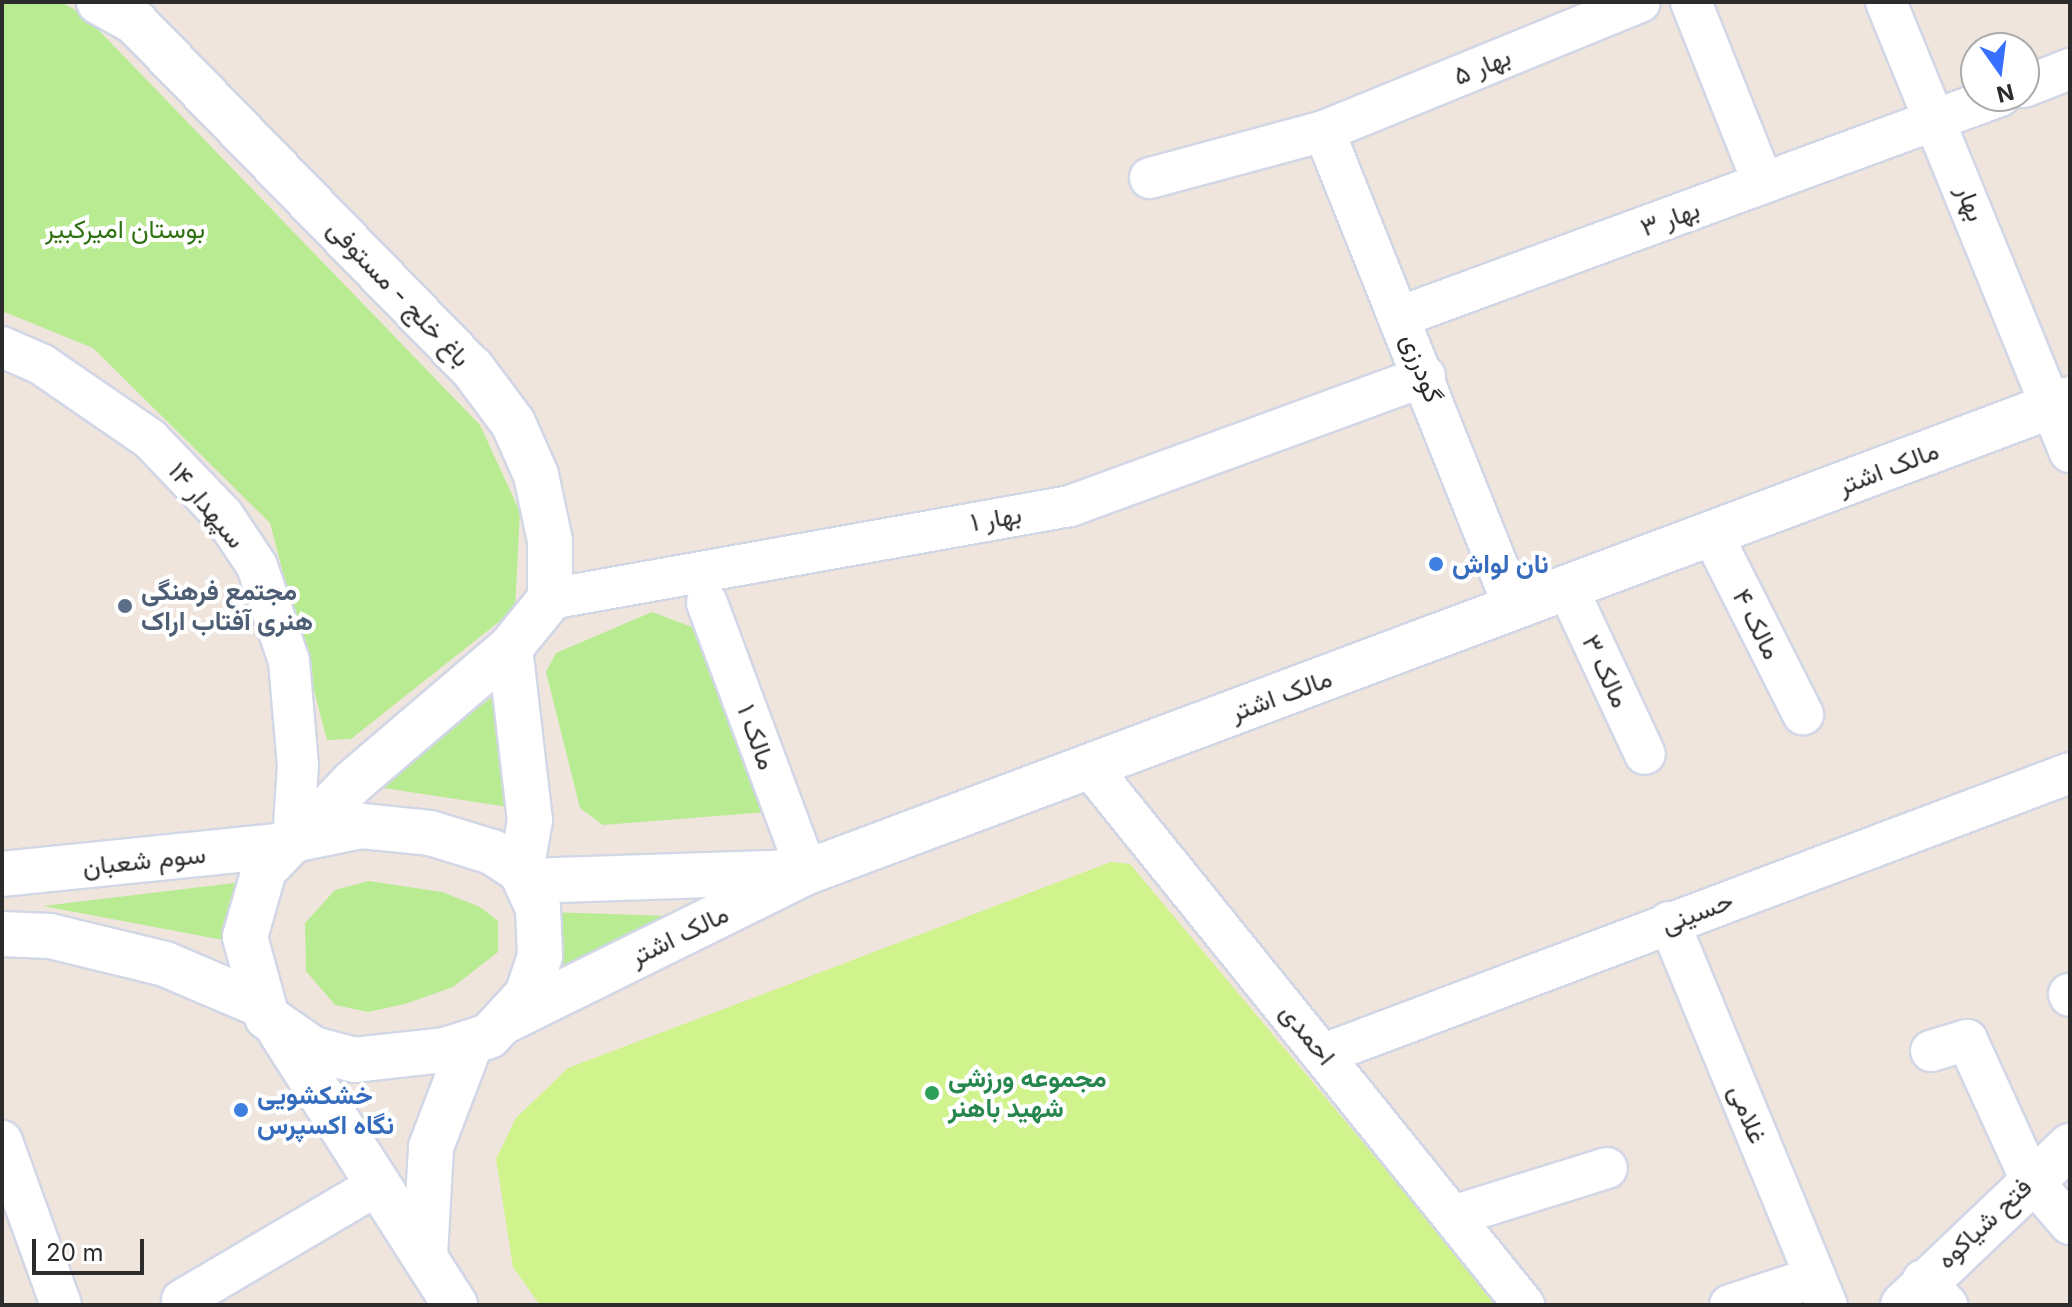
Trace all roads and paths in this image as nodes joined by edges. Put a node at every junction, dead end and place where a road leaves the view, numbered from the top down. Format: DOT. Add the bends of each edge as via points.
graph roads {
  1 [pos="99,2"];
  2 [pos="1640,2"];
  3 [pos="1691,2"];
  4 [pos="1886,2"];
  5 [pos="2070,69"];
  6 [pos="2040,81"];
  7 [pos="1960,111"];
  8 [pos="1938,119"];
  9 [pos="1324,131"];
  10 [pos="1150,178"];
  11 [pos="1763,183"];
  12 [pos="1402,316"];
  13 [pos="2,347"];
  14 [pos="1425,376"];
  15 [pos="2060,403"];
  16 [pos="2070,452"];
  17 [pos="1712,534"];
  18 [pos="1567,587"];
  19 [pos="550,599"];
  20 [pos="707,603"];
  21 [pos="1514,607"];
  22 [pos="510,648"];
  23 [pos="1803,714"];
  24 [pos="1645,754"];
  25 [pos="1089,766"];
  26 [pos="2070,773"];
  27 [pos="294,840"];
  28 [pos="807,872"];
  29 [pos="2,874"];
  30 [pos="524,876"];
  31 [pos="1669,922"];
  32 [pos="2,934"];
  33 [pos="269,1016"];
  34 [pos="488,1032"];
  35 [pos="1931,1051"];
  36 [pos="1324,1054"];
  37 [pos="2,1141"];
  38 [pos="2070,1146"];
  39 [pos="1607,1168"];
  40 [pos="2030,1178"];
  41 [pos="377,1185"];
  42 [pos="1453,1216"];
  43 [pos="2070,1224"];
  44 [pos="425,1255"];
  45 [pos="1821,1291"];
  46 [pos="1924,1297"];
  47 [pos="182,1300"];
  48 [pos="61,1305"];
  49 [pos="455,1305"];
  50 [pos="1524,1305"];
  51 [pos="1730,1305"];
  1 -- 19 [label="street, باغ خلج - مستوفی" via="135,22 472,368 513,423 536,475 550,541"];
  2 -- 9 [label="street, بهار ۵"];
  3 -- 11 [label="street"];
  4 -- 8 [label="street, بهار"];
  5 -- 6 [label="street"];
  7 -- 8 [label="street, بهار ۳"];
  8 -- 11 [label="street, بهار ۳"];
  8 -- 15 [label="street, بهار"];
  9 -- 10 [label="street, بهار ۵"];
  9 -- 12 [label="street, گودرزی"];
  11 -- 12 [label="street, بهار ۳"];
  12 -- 14 [label="street, گودرزی"];
  13 -- 27 [label="street, سپهدار ۱۴" via="41,364 150,439 223,515 257,566 289,661 298,765"];
  14 -- 19 [label="street, بهار ۱" via="1070,506"];
  14 -- 21 [label="street, گودرزی"];
  15 -- 16 [label="street, بهار"];
  15 -- 17 [label="street, مالک اشتر"];
  17 -- 18 [label="street, مالک اشتر"];
  17 -- 23 [label="street, مالک ۴"];
  18 -- 21 [label="street, مالک اشتر"];
  18 -- 24 [label="street, مالک ۳"];
  19 -- 22 [label="street"];
  20 -- 28 [label="street, مالک ۱"];
  21 -- 25 [label="street, مالک اشتر"];
  22 -- 27 [label="street" via="353,782"];
  22 -- 30 [label="street" via="530,820"];
  25 -- 28 [label="street, مالک اشتر"];
  25 -- 36 [label="street, احمدی"];
  26 -- 31 [label="street, حسینی"];
  27 -- 29 [label="street, سوم شعبان"];
  27 -- 30 [label="street" via="362,826 430,833 492,852"];
  27 -- 33 [label="street" via="251,899 245,937"];
  28 -- 30 [label="street"];
  28 -- 34 [label="street, مالک اشتر"];
  30 -- 34 [label="street" via="538,908 540,956 527,995"];
  31 -- 36 [label="street, حسینی"];
  31 -- 45 [label="street, غلامی"];
  32 -- 33 [label="street" via="50,936 165,964"];
  33 -- 34 [label="street" via="313,1049 355,1060"];
  33 -- 41 [label="street"];
  34 -- 44 [label="street" via="431,1147"];
  35 -- 40 [label="street" via="1967,1040"];
  36 -- 42 [label="street, احمدی"];
  37 -- 48 [label="street"];
  38 -- 40 [label="street, فتح شیاکوه"];
  39 -- 42 [label="street"];
  40 -- 43 [label="street"];
  40 -- 46 [label="street, فتح شیاکوه"];
  41 -- 44 [label="street"];
  41 -- 47 [label="street"];
  42 -- 50 [label="street, احمدی"];
  44 -- 49 [label="street"];
  45 -- 51 [label="street"];
}
